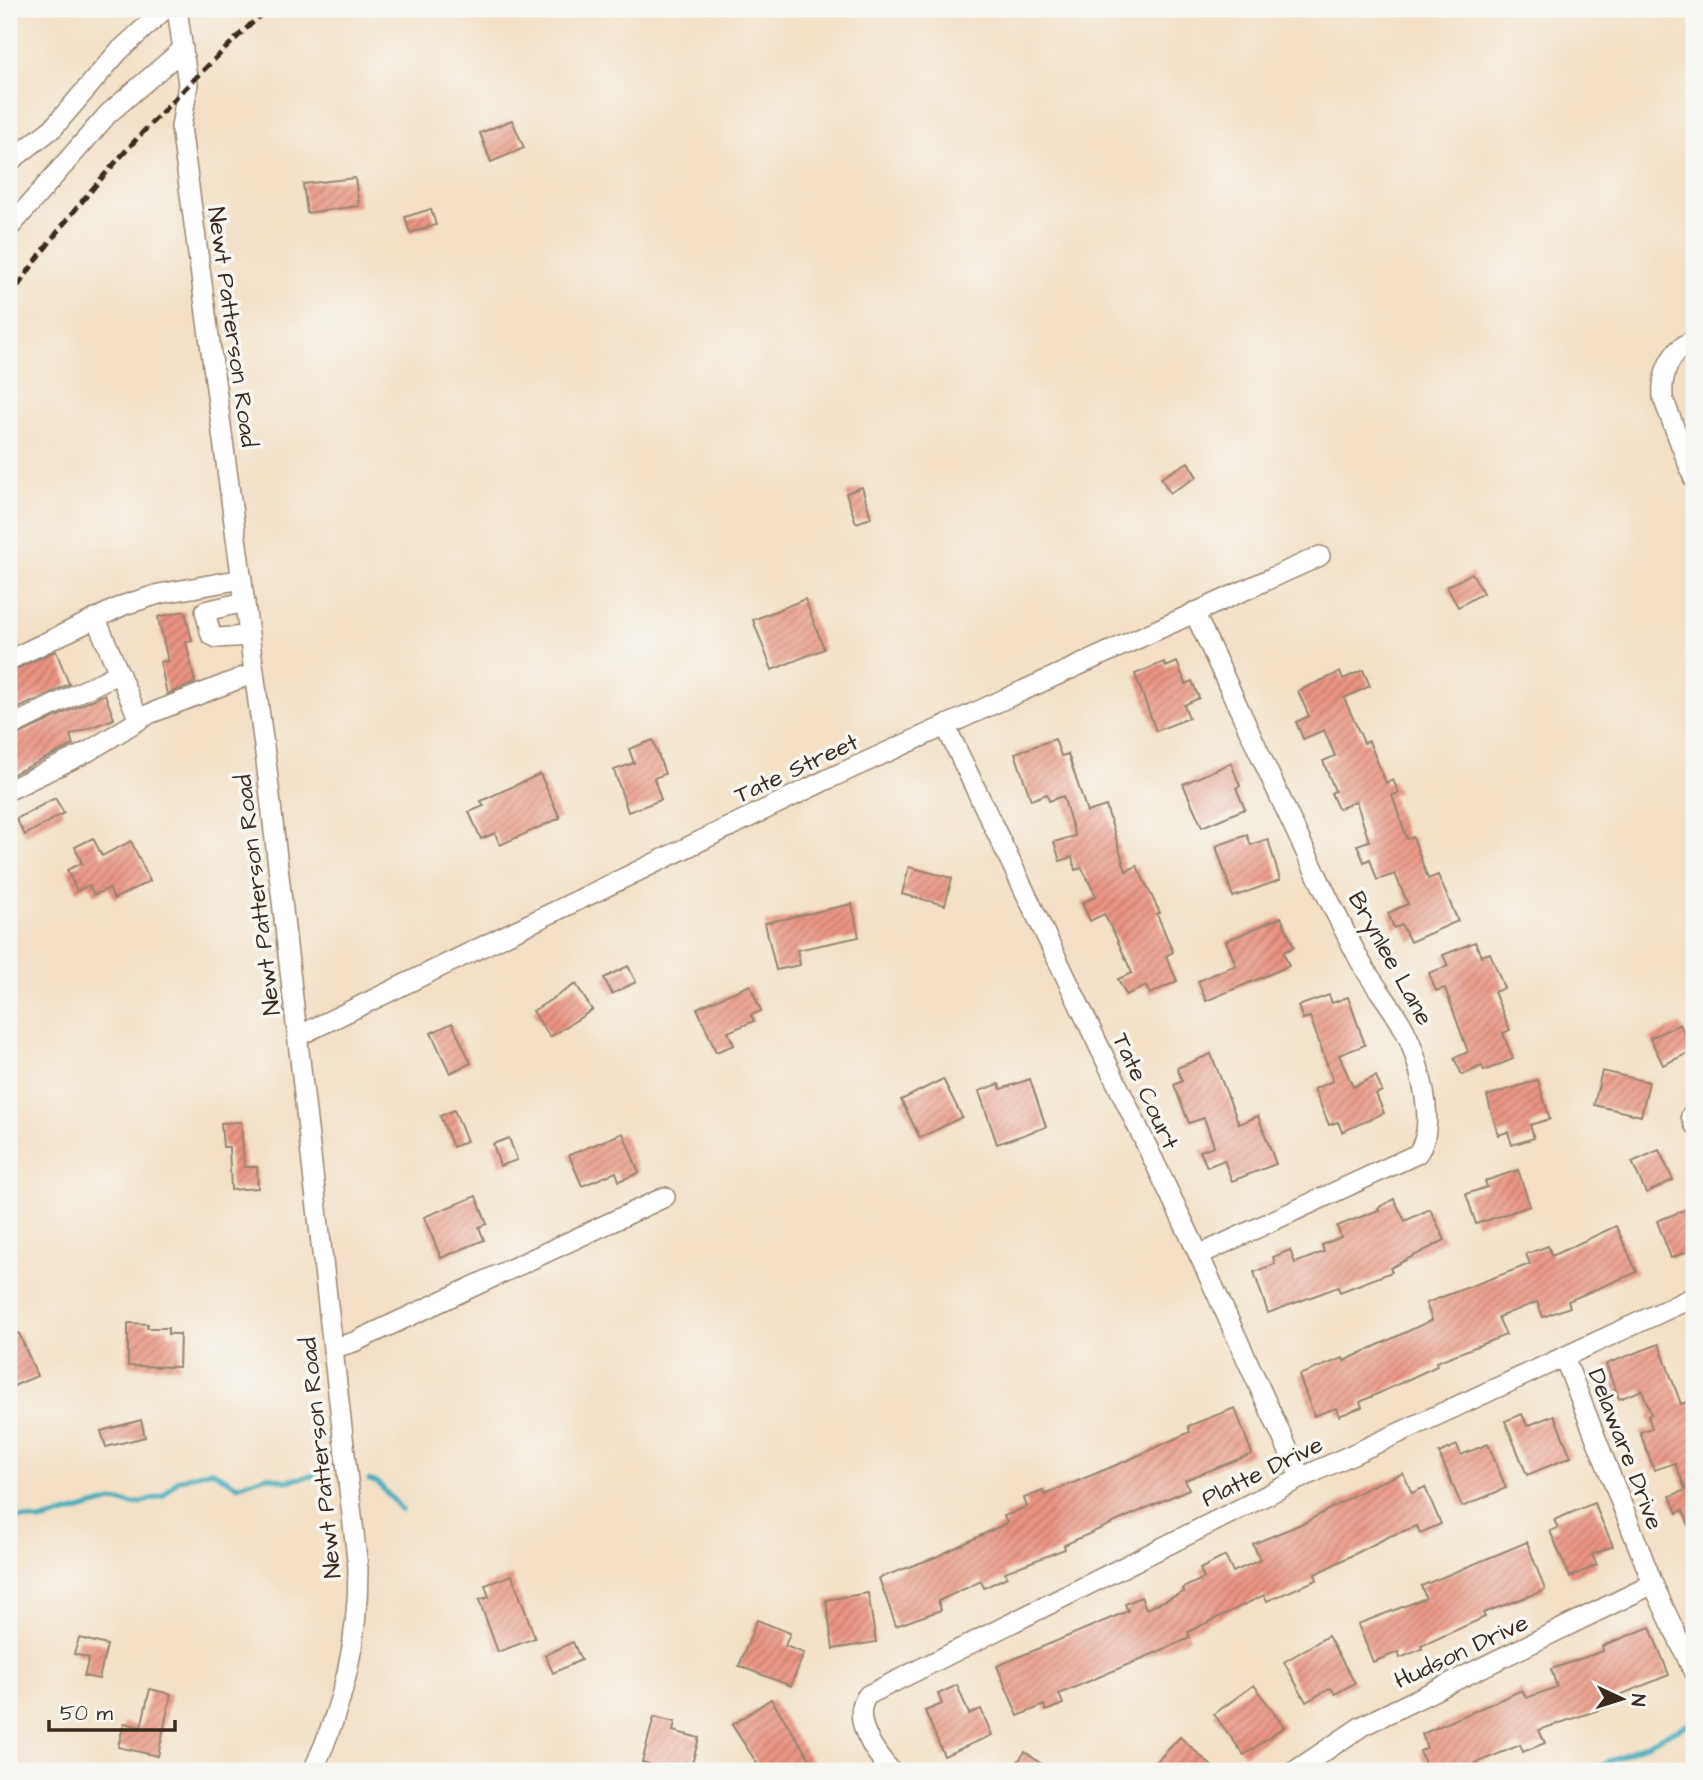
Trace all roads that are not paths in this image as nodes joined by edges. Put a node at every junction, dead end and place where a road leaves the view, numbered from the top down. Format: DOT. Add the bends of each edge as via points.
graph roads {
  1 [pos="166,9"];
  2 [pos="177,9"];
  3 [pos="183,49"];
  4 [pos="9,162"];
  5 [pos="9,228"];
  6 [pos="1694,340"];
  7 [pos="1694,479"];
  8 [pos="1320,556"];
  9 [pos="242,579"];
  10 [pos="245,602"];
  11 [pos="1194,611"];
  12 [pos="96,620"];
  13 [pos="249,636"];
  14 [pos="9,660"];
  15 [pos="119,673"];
  16 [pos="254,673"];
  17 [pos="139,720"];
  18 [pos="945,725"];
  19 [pos="9,727"];
  20 [pos="9,790"];
  21 [pos="298,1036"];
  22 [pos="665,1197"];
  23 [pos="1199,1255"];
  24 [pos="1694,1297"];
  25 [pos="334,1348"];
  26 [pos="1564,1357"];
  27 [pos="1301,1478"];
  28 [pos="1653,1584"];
  29 [pos="1694,1673"];
  30 [pos="313,1771"];
  31 [pos="891,1771"];
  32 [pos="1295,1771"];
  1 -- 4 [label="street" via="118,52 53,128"];
  2 -- 3 [label="street, Newt Patterson Road"];
  3 -- 5 [label="street" via="108,114"];
  3 -- 9 [label="street, Newt Patterson Road" via="188,83 181,127"];
  6 -- 7 [label="street" via="1673,357 1662,386"];
  8 -- 11 [label="street, Tate Street"];
  9 -- 10 [label="street, Newt Patterson Road"];
  9 -- 12 [label="street" via="159,594"];
  10 -- 13 [label="street, Newt Patterson Road"];
  10 -- 13 [label="street" via="205,611 211,635"];
  11 -- 18 [label="street, Tate Street"];
  11 -- 23 [label="street, Brynlee Lane" via="1359,960 1402,1024 1414,1053 1429,1127 1418,1154"];
  12 -- 14 [label="street"];
  12 -- 15 [label="street"];
  13 -- 16 [label="street, Newt Patterson Road"];
  15 -- 17 [label="street"];
  15 -- 19 [label="street"];
  16 -- 17 [label="street"];
  16 -- 21 [label="street, Newt Patterson Road"];
  17 -- 20 [label="street" via="89,751"];
  18 -- 21 [label="street, Tate Street"];
  18 -- 23 [label="street, Tate Court"];
  21 -- 25 [label="street, Newt Patterson Road"];
  22 -- 25 [label="street"];
  23 -- 27 [label="street, Tate Court"];
  24 -- 26 [label="street, Platte Drive"];
  25 -- 30 [label="street, Newt Patterson Road" via="358,1568 358,1620 334,1724"];
  26 -- 27 [label="street, Platte Drive"];
  26 -- 28 [label="street, Delaware Drive"];
  27 -- 31 [label="street, Platte Drive" via="868,1695 862,1720"];
  28 -- 29 [label="street, Delaware Drive"];
  28 -- 32 [label="street, Hudson Drive" via="1362,1726"];
}
